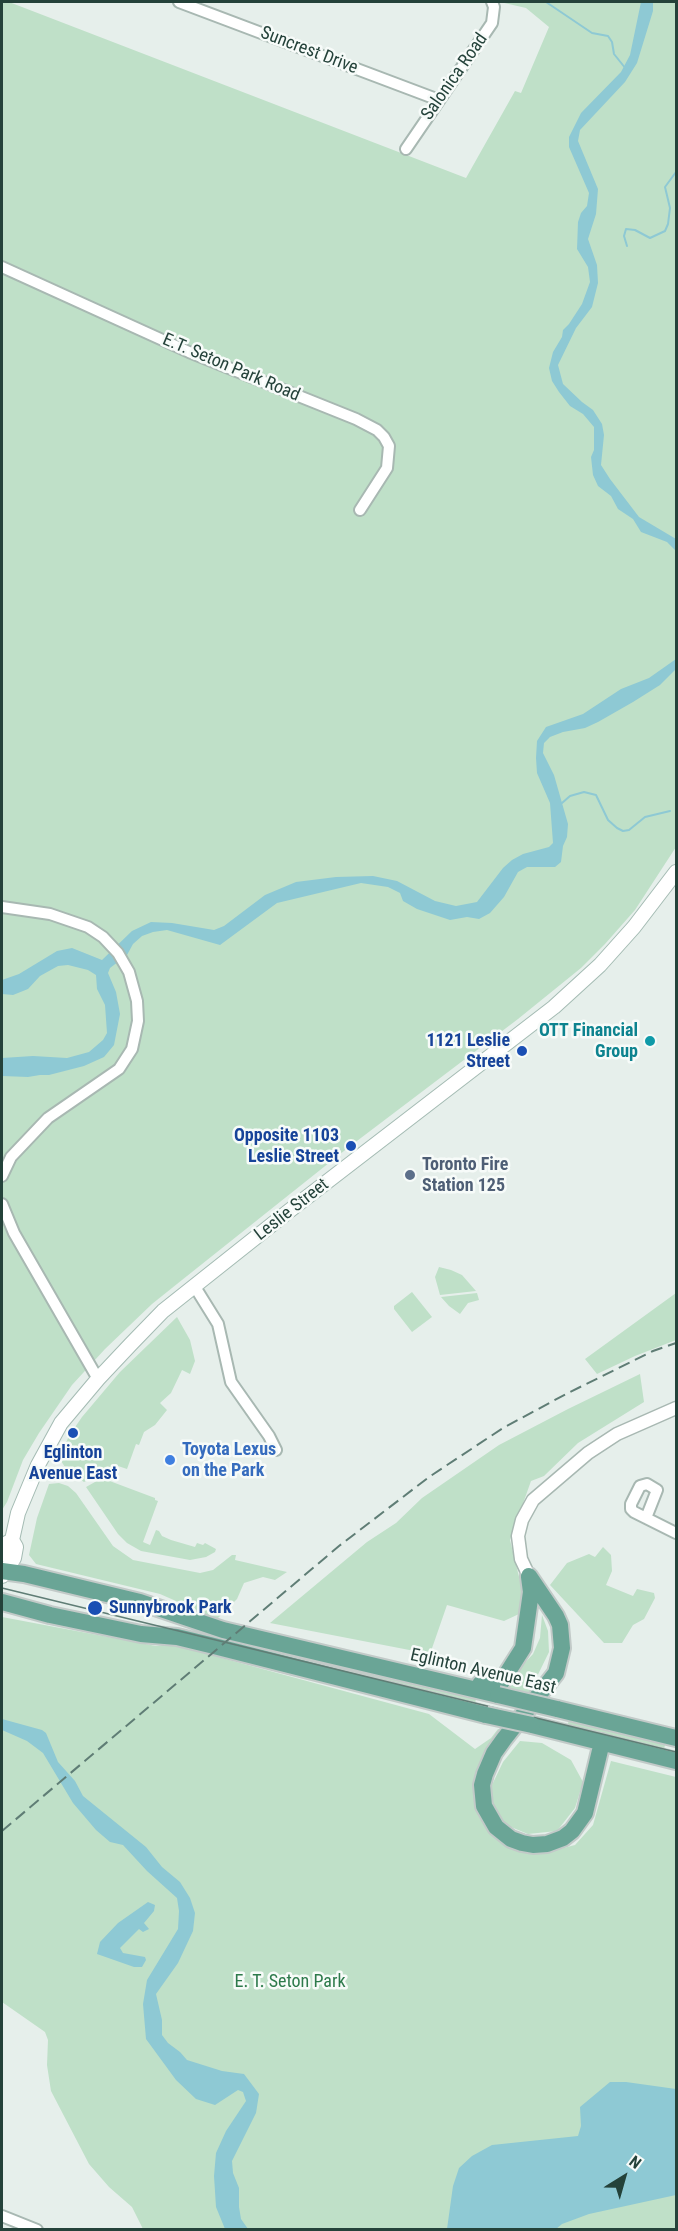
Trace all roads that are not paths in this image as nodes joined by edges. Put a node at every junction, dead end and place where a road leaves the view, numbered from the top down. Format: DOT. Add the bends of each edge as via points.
graph roads {
  1 [pos="179,2"];
  2 [pos="492,2"];
  3 [pos="439,100"];
  4 [pos="406,149"];
  5 [pos="2,267"];
  6 [pos="360,510"];
  7 [pos="676,872"];
  8 [pos="2,907"];
  9 [pos="2,1176"];
  10 [pos="2,1204"];
  11 [pos="195,1287"];
  12 [pos="98,1379"];
  13 [pos="676,1408"];
  14 [pos="276,1450"];
  15 [pos="646,1518"];
  16 [pos="676,1533"];
  17 [pos="12,1540"];
  18 [pos="2,1554"];
  19 [pos="2,1571"];
  20 [pos="529,1576"];
  21 [pos="2,1602"];
  22 [pos="389,1670"];
  23 [pos="676,1738"];
  24 [pos="602,1742"];
  25 [pos="676,1761"];
  26 [pos="2,2216"];
  27 [pos="37,2229"];
  1 -- 3 [label="street, Suncrest Drive"];
  2 -- 3 [label="street, Salonica Road" via="492,23"];
  3 -- 4 [label="street, Salonica Road"];
  5 -- 6 [label="street, E.T. Seton Park Road" via="189,352 377,430 389,446 387,468"];
  7 -- 11 [label="main road, Leslie Street" via="600,965 554,1007"];
  8 -- 9 [label="street" via="35,911 95,931 122,959 138,1010 136,1037 129,1055 115,1073 48,1118 11,1157"];
  10 -- 12 [label="street" via="14,1233"];
  11 -- 12 [label="main road, Leslie Street" via="163,1311"];
  11 -- 14 [label="street" via="218,1324 231,1382"];
  12 -- 17 [label="main road, Leslie Street" via="61,1424 38,1465 18,1513"];
  13 -- 20 [label="street" via="617,1434 533,1500 520,1527 518,1544"];
  15 -- 16 [label="street"];
  17 -- 18 [label="main road, Leslie Street" via="5,1544"];
  17 -- 19 [label="main road, Leslie Street" via="16,1547 14,1558"];
  19 -- 22 [label="main road, Eglinton Avenue East" via="140,1602 222,1630"];
  20 -- 22 [label="main road" via="531,1592 523,1648 499,1686"];
  20 -- 24 [label="main road" via="556,1616 562,1648 556,1673 499,1746 485,1774 484,1806 496,1827 511,1839 533,1845 547,1844 572,1831 585,1813"];
  21 -- 24 [label="main road, bridge" via="141,1634 199,1642"];
  22 -- 23 [label="main road, Eglinton Avenue East, bridge"];
  24 -- 25 [label="main road"];
  26 -- 27 [label="street"];
}
